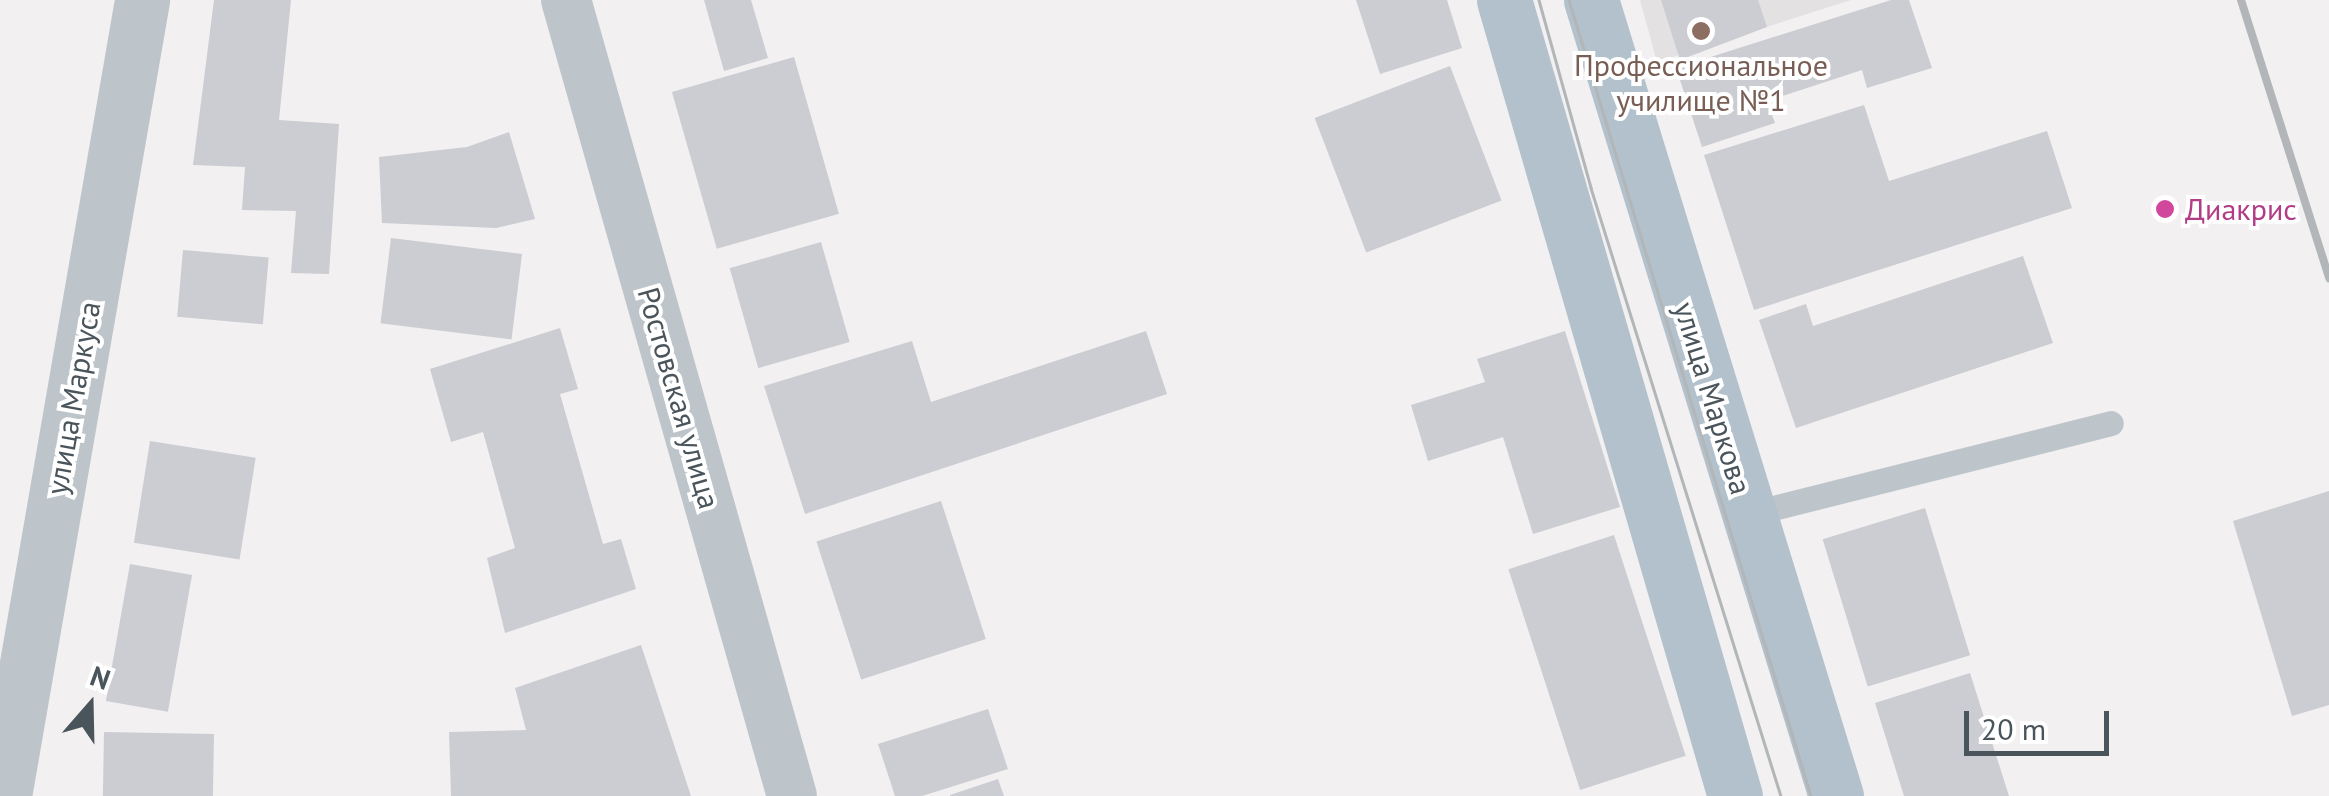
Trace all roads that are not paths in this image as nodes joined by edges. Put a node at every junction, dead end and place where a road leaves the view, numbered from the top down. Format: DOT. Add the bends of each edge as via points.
graph roads {
  1 [pos="142,0"];
  2 [pos="566,0"];
  3 [pos="1504,0"];
  4 [pos="1590,0"];
  5 [pos="2111,423"];
  6 [pos="1749,514"];
  7 [pos="4,796"];
  8 [pos="792,796"];
  9 [pos="1735,796"];
  10 [pos="1836,796"];
  1 -- 7 [label="street, улица Маркуса"];
  2 -- 8 [label="street, Ростовская улица"];
  3 -- 9 [label="main road"];
  4 -- 6 [label="main road, улица Маркова"];
  5 -- 6 [label="lane"];
  6 -- 10 [label="main road, улица Маркова"];
}
